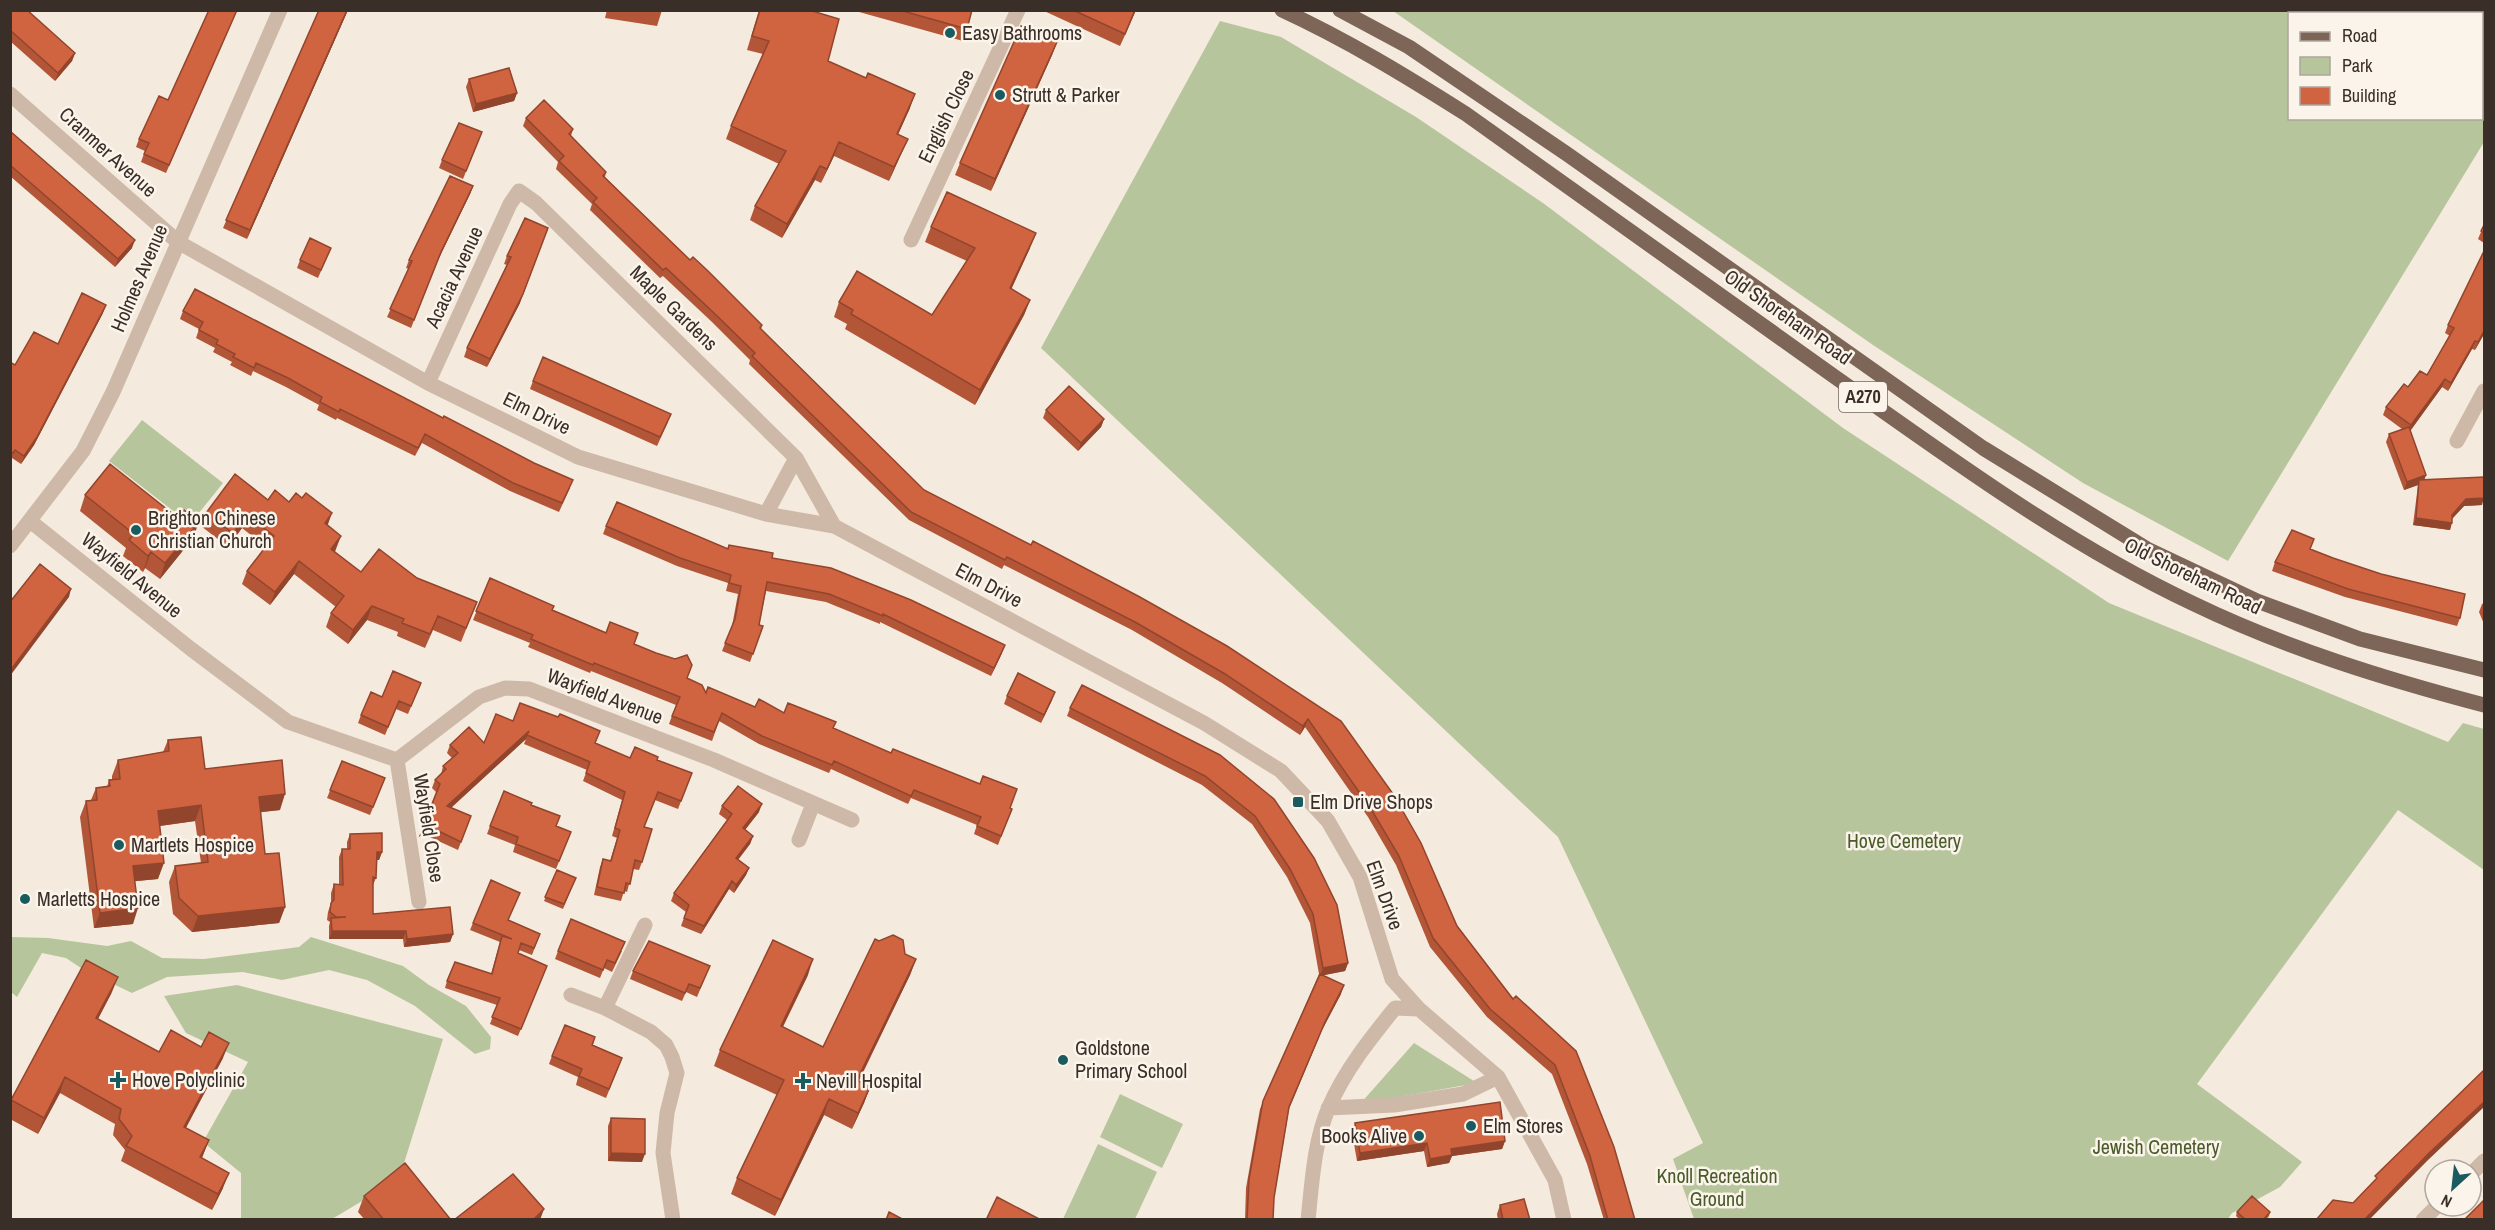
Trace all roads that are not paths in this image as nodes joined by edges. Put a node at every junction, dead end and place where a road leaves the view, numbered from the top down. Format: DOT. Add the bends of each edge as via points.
graph roads {
  1 [pos="280,10"];
  2 [pos="1018,10"];
  3 [pos="1282,10"];
  4 [pos="1340,10"];
  5 [pos="10,94"];
  6 [pos="519,191"];
  7 [pos="911,240"];
  8 [pos="178,242"];
  9 [pos="428,383"];
  10 [pos="2484,390"];
  11 [pos="2457,441"];
  12 [pos="796,458"];
  13 [pos="766,514"];
  14 [pos="30,521"];
  15 [pos="834,526"];
  16 [pos="10,546"];
  17 [pos="2484,670"];
  18 [pos="2484,705"];
  19 [pos="397,760"];
  20 [pos="813,804"];
  21 [pos="852,820"];
  22 [pos="799,840"];
  23 [pos="419,902"];
  24 [pos="645,925"];
  25 [pos="571,995"];
  26 [pos="605,1008"];
  27 [pos="1419,1009"];
  28 [pos="1498,1077"];
  29 [pos="1328,1108"];
  30 [pos="673,1220"];
  31 [pos="1308,1220"];
  32 [pos="1564,1220"];
  1 -- 8 [label="street, Holmes Avenue"];
  2 -- 7 [label="street, English Close"];
  3 -- 18 [label="main road, Old Shoreham Road / A270" via="1390,66 1466,114 1925,442 2090,549 2193,604 2315,654"];
  4 -- 17 [label="main road, Old Shoreham Road / A270" via="1410,47 1983,448 2147,549 2257,601 2360,639"];
  5 -- 8 [label="street, Cranmer Avenue"];
  6 -- 9 [label="street, Acacia Avenue"];
  6 -- 12 [label="street, Maple Gardens" via="537,203"];
  8 -- 9 [label="street, Elm Drive"];
  8 -- 14 [label="street, Holmes Avenue" via="83,451"];
  9 -- 13 [label="street, Elm Drive" via="578,457"];
  10 -- 11 [label="street"];
  12 -- 13 [label="street"];
  12 -- 15 [label="street, Maple Gardens"];
  13 -- 15 [label="street, Elm Drive"];
  14 -- 16 [label="street, Holmes Avenue"];
  14 -- 19 [label="street, Wayfield Avenue" via="288,722"];
  15 -- 27 [label="street, Elm Drive" via="1204,723 1281,771 1328,821 1360,877 1392,979"];
  19 -- 20 [label="street, Wayfield Avenue" via="479,697 505,688 529,689 714,760"];
  19 -- 23 [label="street, Wayfield Close"];
  20 -- 21 [label="street, Wayfield Avenue"];
  20 -- 22 [label="street"];
  24 -- 26 [label="street"];
  25 -- 26 [label="street"];
  26 -- 30 [label="street" via="651,1032 666,1045 672,1057 677,1073 667,1113 663,1154"];
  27 -- 28 [label="street, Elm Drive"];
  27 -- 29 [label="street" via="1395,1008 1356,1055"];
  28 -- 29 [label="street" via="1463,1094 1394,1105"];
  28 -- 32 [label="street" via="1555,1180"];
  29 -- 31 [label="street" via="1316,1154"];
}
